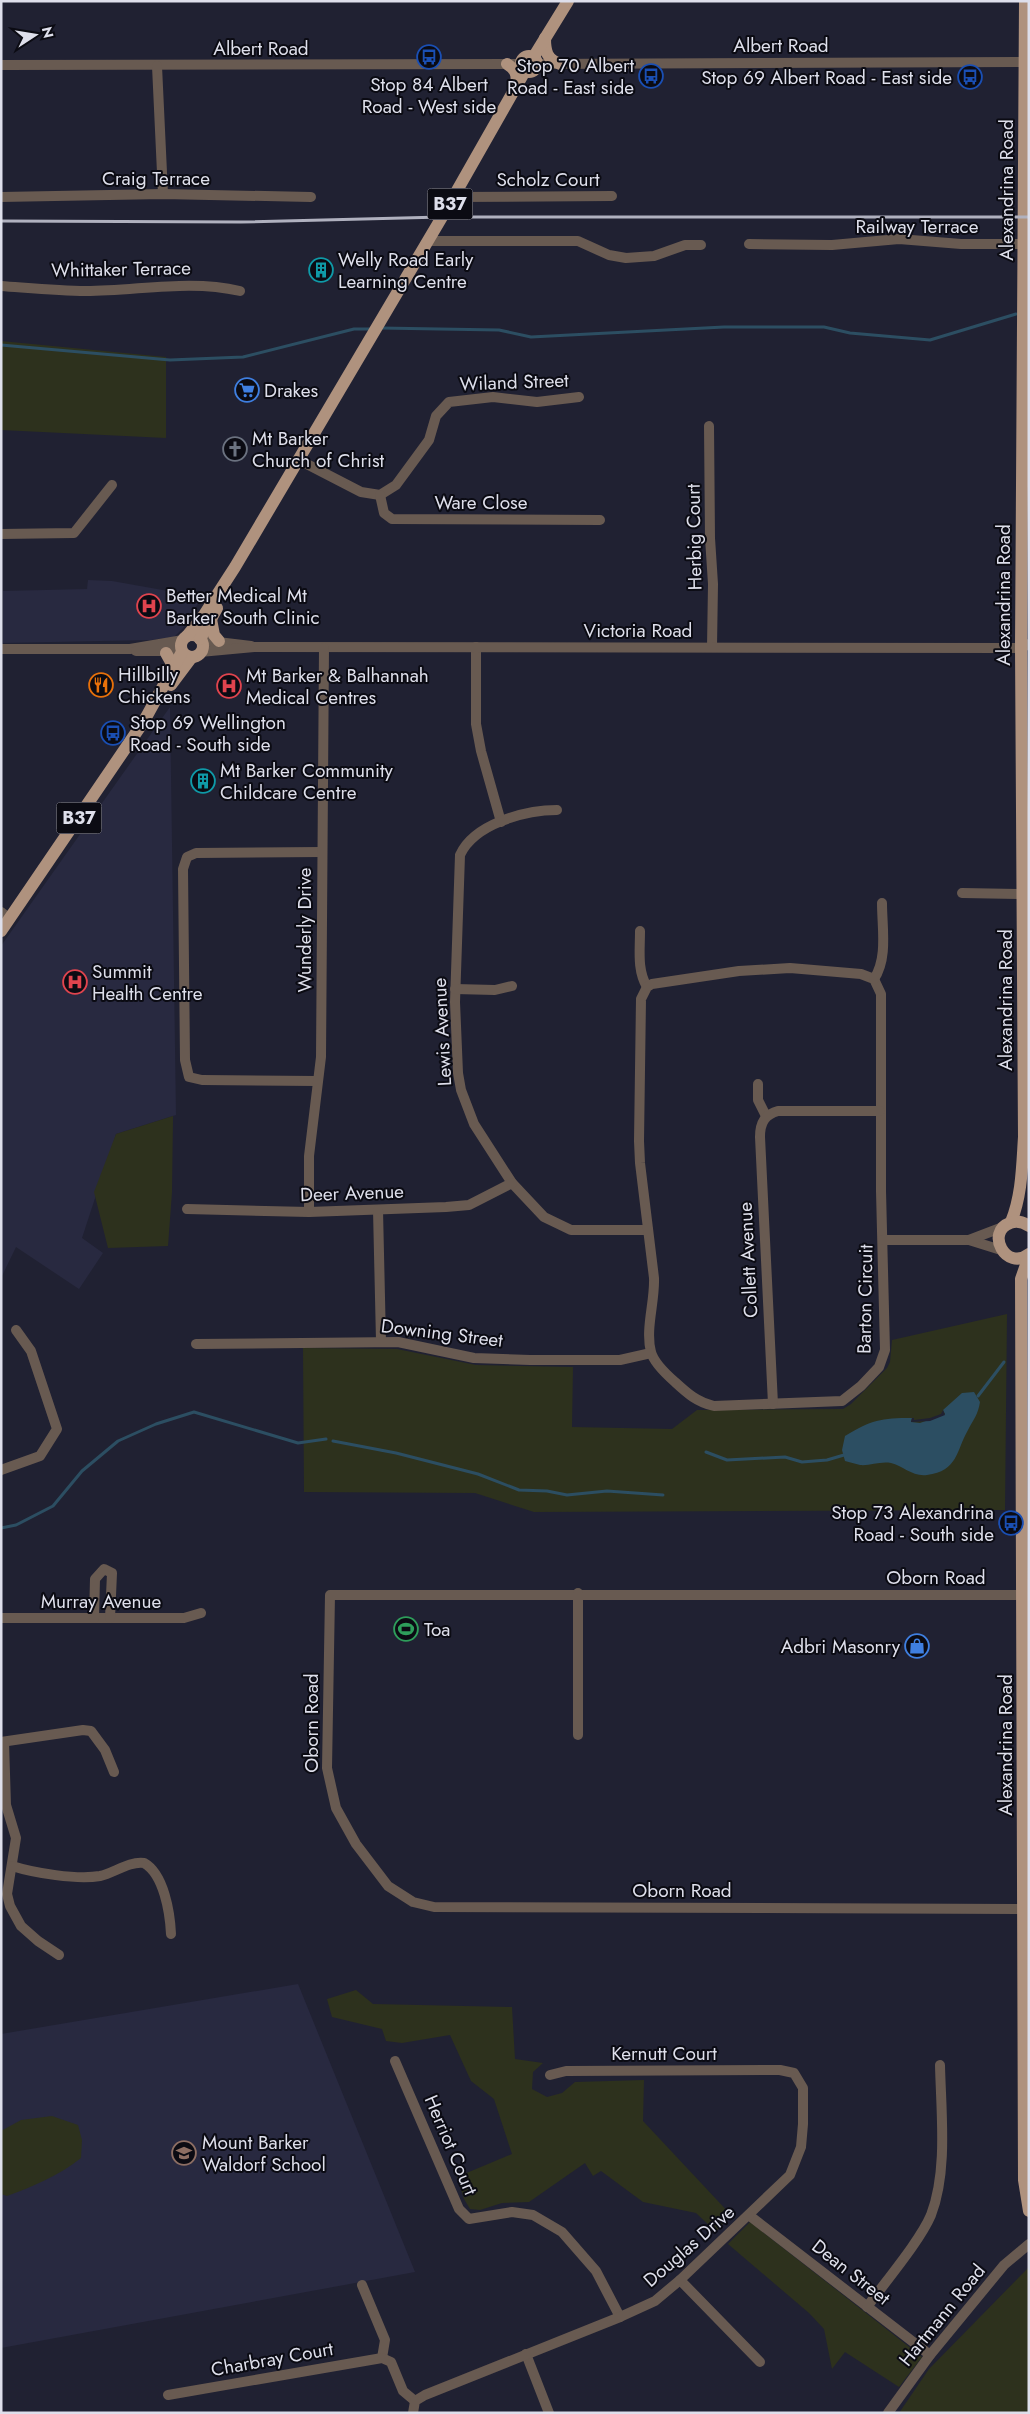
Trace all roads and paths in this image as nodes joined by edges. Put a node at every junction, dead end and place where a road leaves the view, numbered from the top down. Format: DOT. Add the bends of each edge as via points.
graph roads {
  1 [pos="568,1"];
  2 [pos="1025,1"];
  3 [pos="545,38"];
  4 [pos="535,61"];
  5 [pos="1024,62"];
  6 [pos="507,64"];
  7 [pos="560,64"];
  8 [pos="1,65"];
  9 [pos="157,66"];
  10 [pos="523,68"];
  11 [pos="515,89"];
  12 [pos="164,194"];
  13 [pos="612,196"];
  14 [pos="1,197"];
  15 [pos="311,197"];
  16 [pos="454,197"];
  17 [pos="428,241"];
  18 [pos="749,244"];
  19 [pos="1025,244"];
  20 [pos="701,245"];
  21 [pos="1,286"];
  22 [pos="240,291"];
  23 [pos="579,397"];
  24 [pos="709,426"];
  25 [pos="299,460"];
  26 [pos="112,485"];
  27 [pos="380,495"];
  28 [pos="600,520"];
  29 [pos="1,534"];
  30 [pos="235,567"];
  31 [pos="211,619"];
  32 [pos="219,641"];
  33 [pos="191,646"];
  34 [pos="1025,646"];
  35 [pos="254,647"];
  36 [pos="476,647"];
  37 [pos="712,647"];
  38 [pos="324,648"];
  39 [pos="1,649"];
  40 [pos="130,649"];
  41 [pos="166,652"];
  42 [pos="172,670"];
  43 [pos="155,703"];
  44 [pos="557,810"];
  45 [pos="501,822"];
  46 [pos="322,852"];
  47 [pos="962,894"];
  48 [pos="1023,894"];
  49 [pos="882,904"];
  50 [pos="5,916"];
  51 [pos="640,931"];
  52 [pos="1,932"];
  53 [pos="874,980"];
  54 [pos="512,986"];
  55 [pos="647,987"];
  56 [pos="455,989"];
  57 [pos="1026,1058"];
  58 [pos="316,1082"];
  59 [pos="758,1084"];
  60 [pos="880,1111"];
  61 [pos="766,1116"];
  62 [pos="512,1183"];
  63 [pos="1021,1188"];
  64 [pos="186,1210"];
  65 [pos="378,1210"];
  66 [pos="309,1212"];
  67 [pos="1007,1224"];
  68 [pos="1028,1225"];
  69 [pos="648,1230"];
  70 [pos="883,1240"];
  71 [pos="969,1240"];
  72 [pos="1003,1252"];
  73 [pos="1029,1255"];
  74 [pos="1021,1280"];
  75 [pos="16,1330"];
  76 [pos="381,1341"];
  77 [pos="196,1344"];
  78 [pos="651,1353"];
  79 [pos="773,1404"];
  80 [pos="1026,1464"];
  81 [pos="1,1470"];
  82 [pos="578,1593"];
  83 [pos="1023,1595"];
  84 [pos="201,1613"];
  85 [pos="1,1618"];
  86 [pos="94,1618"];
  87 [pos="110,1618"];
  88 [pos="578,1735"];
  89 [pos="2,1742"];
  90 [pos="114,1772"];
  91 [pos="12,1866"];
  92 [pos="1024,1909"];
  93 [pos="172,1934"];
  94 [pos="59,1955"];
  95 [pos="395,2061"];
  96 [pos="940,2066"];
  97 [pos="780,2070"];
  98 [pos="550,2075"];
  99 [pos="1029,2210"];
  100 [pos="750,2216"];
  101 [pos="1029,2244"];
  102 [pos="680,2280"];
  103 [pos="362,2285"];
  104 [pos="867,2306"];
  105 [pos="620,2317"];
  106 [pos="526,2354"];
  107 [pos="930,2355"];
  108 [pos="382,2358"];
  109 [pos="760,2362"];
  110 [pos="168,2395"];
  111 [pos="415,2401"];
  112 [pos="413,2413"];
  113 [pos="549,2413"];
  114 [pos="888,2413"];
  1 -- 3 [label="main road"];
  2 -- 5 [label="main road, Alexandrina Road"];
  3 -- 4 [label="main road"];
  3 -- 7 [label="main road" via="546,55"];
  4 -- 7 [label="street, Albert Road"];
  4 -- 10 [label="main road" via="526,58"];
  5 -- 7 [label="street, Albert Road"];
  5 -- 19 [label="main road, Alexandrina Road"];
  6 -- 9 [label="street, Albert Road"];
  6 -- 10 [label="street, Albert Road"];
  6 -- 11 [label="main road" via="514,68 516,74"];
  8 -- 9 [label="street, Albert Road"];
  9 -- 12 [label="street"];
  10 -- 11 [label="main road, B37"];
  11 -- 16 [label="main road, B37"];
  12 -- 14 [label="street, Craig Terrace"];
  12 -- 15 [label="street, Craig Terrace"];
  13 -- 16 [label="street, Scholz Court"];
  16 -- 17 [label="main road, B37"];
  17 -- 20 [label="street" via="578,241 609,255 632,258 654,256 685,245"];
  17 -- 25 [label="main road, B37"];
  18 -- 19 [label="street, Railway Terrace" via="832,245 899,239 961,244"];
  19 -- 34 [label="main road, Alexandrina Road"];
  21 -- 22 [label="street, Whittaker Terrace" via="86,291 216,285"];
  23 -- 27 [label="street, Wiland Street" via="537,402 493,397 449,402 436,416 429,440 396,485"];
  24 -- 37 [label="street, Herbig Court"];
  25 -- 27 [label="street" via="360,492"];
  25 -- 30 [label="main road, B37"];
  26 -- 29 [label="street" via="74,533"];
  27 -- 28 [label="street, Ware Close" via="384,513 392,520"];
  30 -- 31 [label="main road, B37"];
  30 -- 33 [label="main road, B37" via="204,615"];
  31 -- 32 [label="main road" via="214,635"];
  31 -- 33 [label="main road, B37"];
  32 -- 33 [label="street, Victoria Road"];
  32 -- 35 [label="street, Victoria Road"];
  33 -- 35 [label="street, Victoria Road"];
  33 -- 40 [label="street, Victoria Road"];
  33 -- 41 [label="street, Victoria Road"];
  33 -- 42 [label="main road, B37"];
  33 -- 43 [label="main road, B37" via="160,700"];
  34 -- 37 [label="street, Victoria Road"];
  34 -- 48 [label="main road, Alexandrina Road"];
  35 -- 38 [label="street, Victoria Road"];
  36 -- 37 [label="street, Victoria Road"];
  36 -- 38 [label="street, Victoria Road"];
  36 -- 45 [label="street" via="476,724"];
  38 -- 46 [label="street, Wunderly Drive"];
  39 -- 40 [label="street, Victoria Road"];
  40 -- 41 [label="street, Victoria Road"];
  41 -- 42 [label="main road"];
  42 -- 43 [label="main road, B37"];
  43 -- 50 [label="main road, B37"];
  44 -- 45 [label="street, Lewis Avenue" via="538,810"];
  45 -- 56 [label="street, Lewis Avenue" via="474,834 460,855"];
  46 -- 58 [label="street, Wunderly Drive" via="321,1057"];
  46 -- 58 [label="street" via="196,853 188,857 183,869 185,1060 189,1077"];
  47 -- 48 [label="street"];
  48 -- 57 [label="main road, Alexandrina Road"];
  49 -- 53 [label="street" via="883,961"];
  50 -- 52 [label="main road, B37"];
  51 -- 55 [label="street" via="641,977"];
  53 -- 55 [label="street" via="861,974 790,968 739,971"];
  53 -- 60 [label="street, Barton Circuit" via="881,994"];
  54 -- 56 [label="street" via="495,990"];
  55 -- 69 [label="street" via="640,1009 639,1141"];
  56 -- 62 [label="street, Lewis Avenue" via="461,1090 474,1124"];
  57 -- 63 [label="main road, Alexandrina Road"];
  58 -- 66 [label="street, Wunderly Drive" via="309,1156"];
  59 -- 61 [label="street" via="758,1100"];
  60 -- 61 [label="street" via="778,1111"];
  60 -- 70 [label="street, Barton Circuit"];
  61 -- 79 [label="street, Collett Avenue" via="761,1124 760,1137"];
  62 -- 65 [label="street, Deer Avenue" via="469,1205"];
  62 -- 69 [label="street, Lewis Avenue" via="544,1217 570,1230"];
  63 -- 67 [label="main road, Alexandrina Road" via="1017,1208"];
  63 -- 68 [label="main road, Alexandrina Road"];
  64 -- 66 [label="street, Deer Avenue"];
  65 -- 66 [label="street, Deer Avenue"];
  65 -- 76 [label="street"];
  67 -- 68 [label="main road"];
  67 -- 71 [label="street"];
  67 -- 72 [label="main road, Alexandrina Road" via="998,1238"];
  69 -- 78 [label="street" via="655,1296 650,1328"];
  70 -- 71 [label="street"];
  70 -- 79 [label="street, Barton Circuit" via="885,1350 879,1366 842,1402"];
  71 -- 72 [label="street"];
  72 -- 73 [label="main road" via="1015,1258"];
  72 -- 74 [label="main road"];
  73 -- 74 [label="main road, Alexandrina Road"];
  74 -- 80 [label="main road, Alexandrina Road"];
  75 -- 81 [label="street" via="31,1351 57,1429 40,1456"];
  76 -- 77 [label="street, Downing Street"];
  76 -- 78 [label="street, Downing Street" via="418,1345 474,1358 620,1360"];
  78 -- 79 [label="street, Barton Circuit" via="668,1376 699,1402 714,1406"];
  80 -- 83 [label="main road, Alexandrina Road"];
  82 -- 83 [label="street, Oborn Road"];
  82 -- 88 [label="street"];
  82 -- 92 [label="street, Oborn Road" via="330,1594 327,1768 330,1790 356,1844 388,1886 399,1894 413,1902 434,1907"];
  83 -- 92 [label="main road, Alexandrina Road"];
  84 -- 87 [label="street, Murray Avenue" via="184,1618"];
  85 -- 86 [label="street, Murray Avenue"];
  86 -- 87 [label="street, Murray Avenue"];
  86 -- 87 [label="street" via="95,1579 104,1569 112,1573"];
  89 -- 90 [label="street" via="91,1731 105,1750"];
  89 -- 91 [label="street" via="6,1806 16,1838"];
  91 -- 93 [label="street" via="31,1872 87,1877 144,1863 156,1874 170,1913"];
  91 -- 94 [label="street" via="7,1894 13,1915 38,1941"];
  92 -- 99 [label="main road, Alexandrina Road" via="1024,2180"];
  95 -- 105 [label="street, Herriot Court" via="459,2209 469,2219 512,2212 533,2215 562,2232 596,2271"];
  96 -- 104 [label="street" via="939,2184 930,2216"];
  97 -- 98 [label="street, Kernutt Court" via="566,2071"];
  97 -- 100 [label="street, Douglas Drive" via="794,2073 803,2088 801,2147 790,2175"];
  100 -- 102 [label="street, Douglas Drive"];
  100 -- 104 [label="street, Dean Street"];
  101 -- 107 [label="street, Hartmann Road" via="1004,2265"];
  102 -- 105 [label="street, Douglas Drive" via="655,2301"];
  102 -- 109 [label="street"];
  103 -- 108 [label="street" via="384,2340"];
  104 -- 107 [label="street, Dean Street"];
  105 -- 106 [label="street, Douglas Drive"];
  106 -- 111 [label="street, Douglas Drive"];
  106 -- 113 [label="street"];
  107 -- 114 [label="street, Hartmann Road"];
  108 -- 110 [label="street, Charbray Court"];
  108 -- 111 [label="street" via="391,2362 403,2391"];
  111 -- 112 [label="street"];
}
